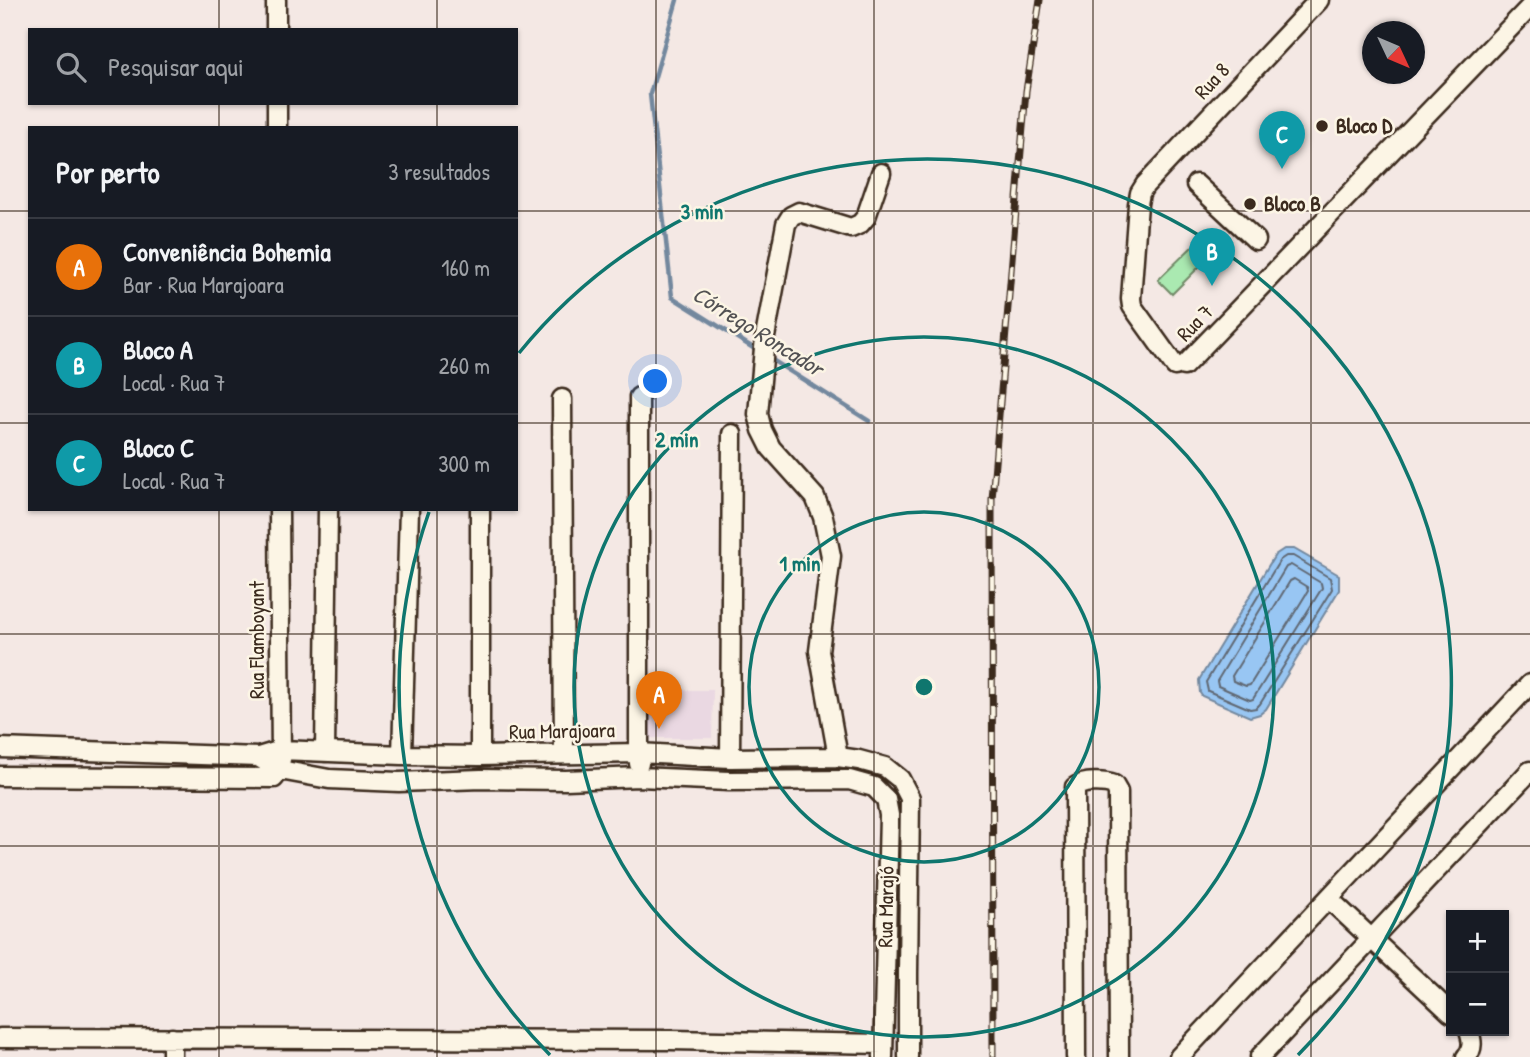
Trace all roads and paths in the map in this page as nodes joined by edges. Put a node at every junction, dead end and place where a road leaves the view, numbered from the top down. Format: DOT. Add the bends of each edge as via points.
graph roads {
  1 [pos="276,0"];
  2 [pos="1319,0"];
  3 [pos="1530,7"];
  4 [pos="276,28"];
  5 [pos="276,105"];
  6 [pos="277,126"];
  7 [pos="881,173"];
  8 [pos="1196,184"];
  9 [pos="1256,240"];
  10 [pos="1179,366"];
  11 [pos="639,397"];
  12 [pos="562,399"];
  13 [pos="732,434"];
  14 [pos="279,511"];
  15 [pos="328,511"];
  16 [pos="409,511"];
  17 [pos="480,511"];
  18 [pos="1530,684"];
  19 [pos="0,748"];
  20 [pos="281,750"];
  21 [pos="326,752"];
  22 [pos="639,753"];
  23 [pos="564,754"];
  24 [pos="402,755"];
  25 [pos="480,755"];
  26 [pos="258,757"];
  27 [pos="838,757"];
  28 [pos="730,758"];
  29 [pos="885,767"];
  30 [pos="281,770"];
  31 [pos="1530,771"];
  32 [pos="0,776"];
  33 [pos="639,777"];
  34 [pos="874,787"];
  35 [pos="1329,898"];
  36 [pos="1371,939"];
  37 [pos="1446,1008"];
  38 [pos="1470,1036"];
  39 [pos="0,1038"];
  40 [pos="172,1038"];
  41 [pos="671,1049"];
  42 [pos="883,1051"];
  43 [pos="1266,1055"];
  44 [pos="172,1057"];
  45 [pos="908,1057"];
  46 [pos="1076,1057"];
  47 [pos="1119,1057"];
  48 [pos="1179,1057"];
  49 [pos="1466,1057"];
  1 -- 4 [label="street"];
  2 -- 10 [label="street, Rua 8" via="1140,193 1132,306"];
  3 -- 10 [label="street, Rua 7"];
  5 -- 6 [label="street"];
  7 -- 27 [label="street" via="860,224 851,228 799,212 786,224 765,337 758,414 771,448 815,497 823,517 831,556 819,651"];
  8 -- 9 [label="street"];
  11 -- 22 [label="street"];
  12 -- 23 [label="street"];
  13 -- 28 [label="street"];
  14 -- 20 [label="street, Rua Flamboyant"];
  15 -- 21 [label="street"];
  16 -- 24 [label="street"];
  17 -- 25 [label="street"];
  18 -- 35 [label="street"];
  19 -- 26 [label="street"];
  20 -- 21 [label="street, Rua Marajoara"];
  20 -- 26 [label="street, Rua Marajoara"];
  20 -- 30 [label="street, Rua Flamboyant"];
  21 -- 24 [label="street, Rua Marajoara"];
  22 -- 23 [label="street, Rua Marajoara"];
  22 -- 28 [label="street, Rua Marajoara"];
  22 -- 33 [label="street"];
  23 -- 25 [label="street, Rua Marajoara"];
  24 -- 25 [label="street, Rua Marajoara"];
  26 -- 30 [label="street"];
  27 -- 28 [label="street, Rua Marajoara"];
  27 -- 29 [label="street, Rua Marajoara"];
  29 -- 34 [label="street"];
  29 -- 45 [label="street, Rua Marajó" via="900,779 910,798"];
  30 -- 32 [label="street" via="274,778"];
  30 -- 33 [label="street" via="329,779 399,782"];
  31 -- 36 [label="street"];
  33 -- 34 [label="street" via="849,780"];
  34 -- 42 [label="street, Rua Marajó" via="886,799 889,815"];
  35 -- 36 [label="street"];
  35 -- 48 [label="street"];
  36 -- 37 [label="street"];
  36 -- 43 [label="street"];
  38 -- 49 [label="street"];
  39 -- 40 [label="street"];
  40 -- 41 [label="street"];
  40 -- 44 [label="street"];
  41 -- 42 [label="street"];
  46 -- 47 [label="street" via="1075,787 1108,783 1118,792"];
}
